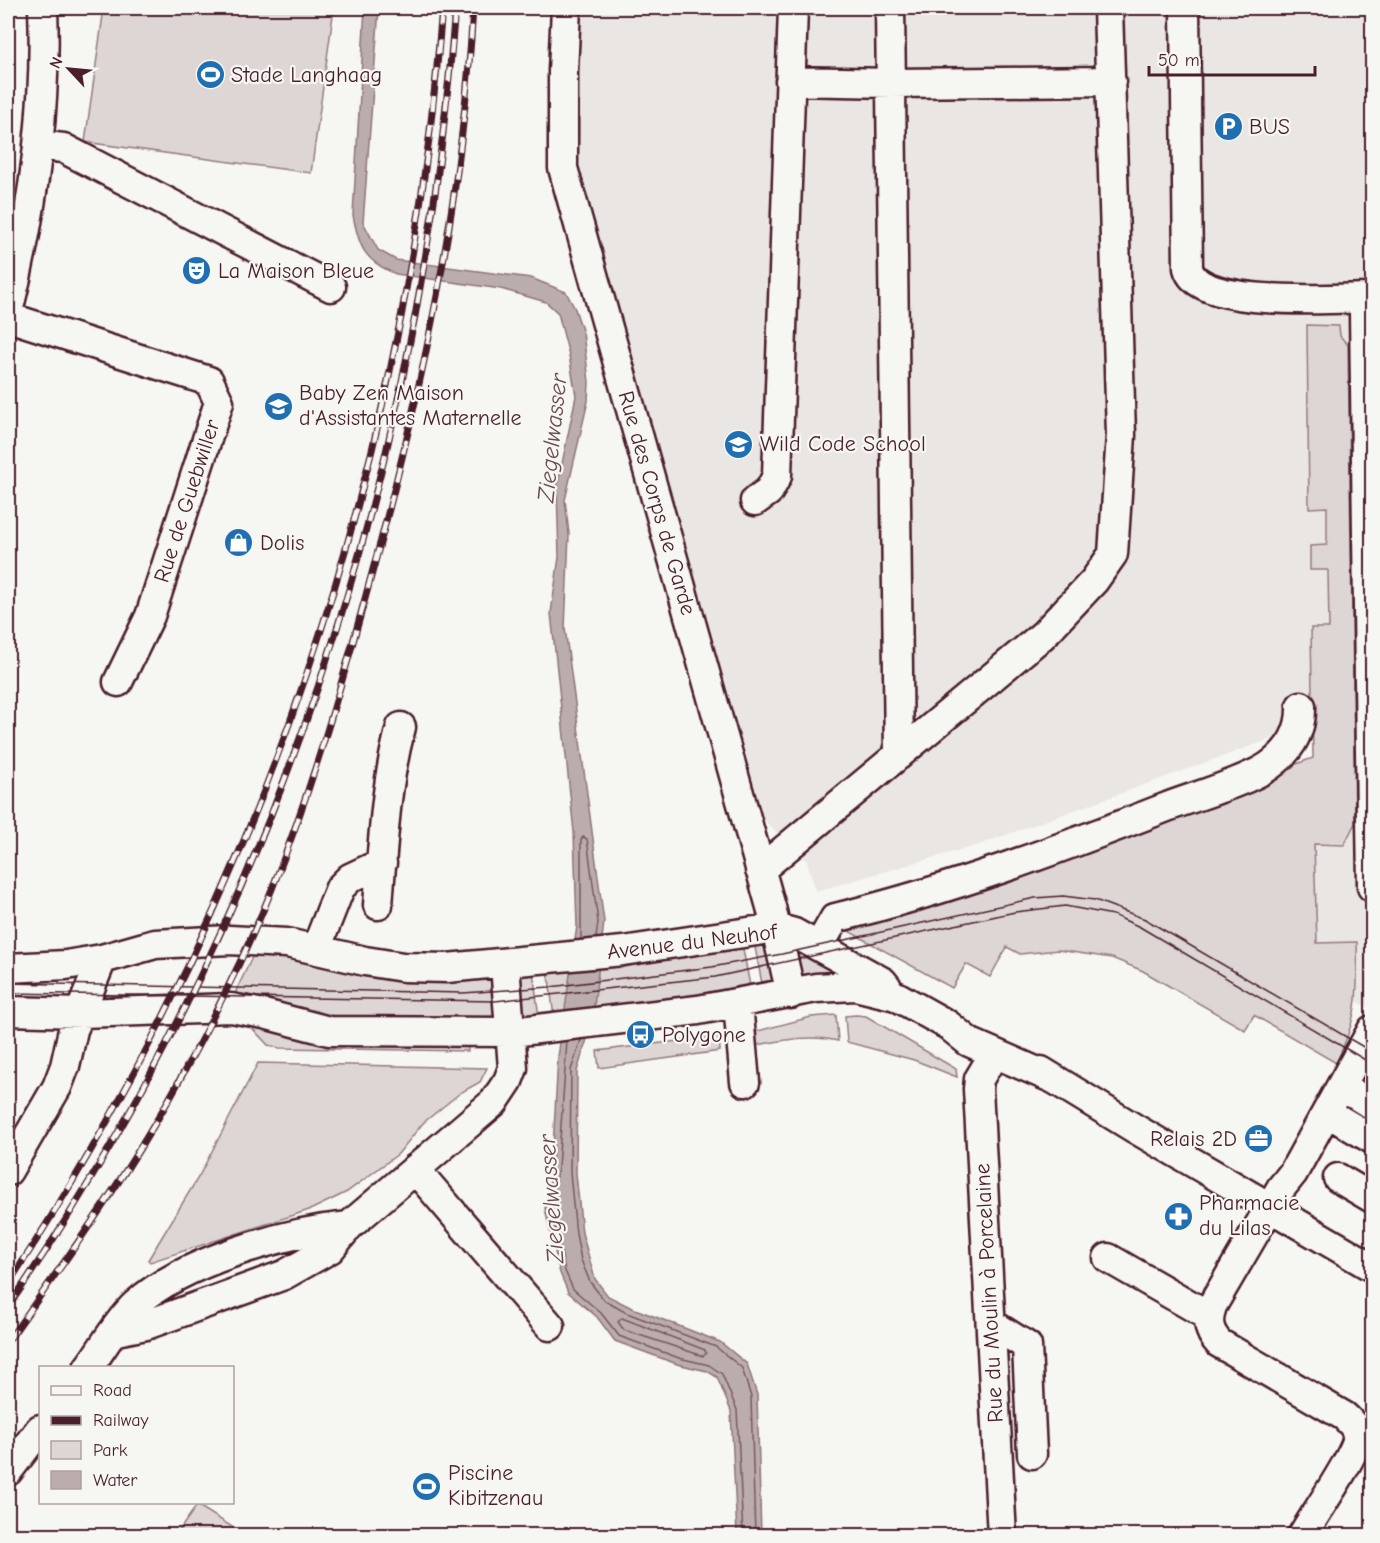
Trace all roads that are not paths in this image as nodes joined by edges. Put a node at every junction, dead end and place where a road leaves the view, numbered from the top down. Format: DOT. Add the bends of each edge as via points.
graph roads {
  1 [pos="43,8"];
  2 [pos="566,8"];
  3 [pos="793,8"];
  4 [pos="890,8"];
  5 [pos="1108,8"];
  6 [pos="1185,8"];
  7 [pos="790,81"];
  8 [pos="1111,81"];
  9 [pos="891,83"];
  10 [pos="39,145"];
  11 [pos="332,287"];
  12 [pos="1371,298"];
  13 [pos="8,312"];
  14 [pos="8,317"];
  15 [pos="755,501"];
  16 [pos="1371,681"];
  17 [pos="118,682"];
  18 [pos="1302,706"];
  19 [pos="401,727"];
  20 [pos="899,755"];
  21 [pos="382,863"];
  22 [pos="760,870"];
  23 [pos="1372,887"];
  24 [pos="378,905"];
  25 [pos="776,928"];
  26 [pos="819,946"];
  27 [pos="316,949"];
  28 [pos="102,959"];
  29 [pos="505,964"];
  30 [pos="8,968"];
  31 [pos="791,994"];
  32 [pos="896,996"];
  33 [pos="738,1004"];
  34 [pos="8,1011"];
  35 [pos="81,1014"];
  36 [pos="948,1025"];
  37 [pos="1372,1030"];
  38 [pos="512,1032"];
  39 [pos="994,1054"];
  40 [pos="1056,1080"];
  41 [pos="745,1082"];
  42 [pos="1342,1088"];
  43 [pos="1372,1104"];
  44 [pos="1328,1113"];
  45 [pos="1372,1139"];
  46 [pos="415,1169"];
  47 [pos="8,1171"];
  48 [pos="1338,1178"];
  49 [pos="1372,1198"];
  50 [pos="1270,1207"];
  51 [pos="348,1226"];
  52 [pos="234,1253"];
  53 [pos="1108,1258"];
  54 [pos="1372,1267"];
  55 [pos="199,1304"];
  56 [pos="1209,1316"];
  57 [pos="992,1324"];
  58 [pos="550,1326"];
  59 [pos="116,1331"];
  60 [pos="90,1366"];
  61 [pos="39,1430"];
  62 [pos="1032,1454"];
  63 [pos="8,1471"];
  64 [pos="1002,1536"];
  65 [pos="1302,1536"];
  1 -- 10 [label="street" via="45,58"];
  2 -- 22 [label="street, Rue des Corps de Garde" via="563,168"];
  3 -- 7 [label="street"];
  4 -- 9 [label="street"];
  5 -- 8 [label="street"];
  6 -- 12 [label="street" via="1190,274 1206,287 1250,297"];
  7 -- 9 [label="street"];
  7 -- 15 [label="street" via="777,476 769,491"];
  8 -- 9 [label="street"];
  8 -- 20 [label="street" via="1121,435 1113,554 1094,582 1043,635"];
  9 -- 20 [label="street"];
  10 -- 11 [label="street" via="63,148"];
  10 -- 13 [label="street" via="21,260"];
  12 -- 16 [label="street" via="1364,312"];
  14 -- 17 [label="street, Rue de Guebwiller" via="209,381 219,402 150,616"];
  16 -- 23 [label="street"];
  18 -- 26 [label="street" via="1302,723 1296,736 1263,770 1017,866 835,918"];
  19 -- 21 [label="street" via="390,766"];
  20 -- 22 [label="street"];
  21 -- 24 [label="street"];
  21 -- 27 [label="street" via="350,878 340,888"];
  22 -- 25 [label="street, Rue des Corps de Garde"];
  25 -- 26 [label="street, Avenue du Neuhof"];
  25 -- 29 [label="street, Avenue du Neuhof"];
  25 -- 31 [label="street, Rue des Corps de Garde"];
  26 -- 32 [label="street, Avenue du Neuhof" via="883,982"];
  27 -- 28 [label="street, Avenue du Neuhof" via="229,940 173,942"];
  27 -- 29 [label="street, Avenue du Neuhof" via="403,967"];
  28 -- 30 [label="street, Avenue du Neuhof"];
  28 -- 35 [label="street"];
  29 -- 38 [label="street"];
  31 -- 32 [label="street, Avenue du Neuhof" via="840,986"];
  31 -- 33 [label="street, Avenue du Neuhof"];
  32 -- 36 [label="street, Avenue du Neuhof"];
  33 -- 38 [label="street, Avenue du Neuhof"];
  33 -- 41 [label="street"];
  34 -- 35 [label="street, Avenue du Neuhof"];
  35 -- 38 [label="street, Avenue du Neuhof" via="190,1008 249,1010 329,1030"];
  35 -- 47 [label="street" via="57,1087"];
  36 -- 39 [label="street, Avenue du Neuhof" via="969,1042"];
  36 -- 40 [label="street, Avenue du Neuhof" via="975,1032"];
  37 -- 42 [label="street"];
  38 -- 46 [label="street" via="513,1068 494,1102"];
  39 -- 40 [label="street, Avenue du Neuhof"];
  39 -- 57 [label="street, Rue du Moulin à Porcelaine" via="979,1079 978,1089"];
  40 -- 50 [label="street, Avenue du Neuhof"];
  42 -- 43 [label="street"];
  42 -- 44 [label="street"];
  44 -- 45 [label="street"];
  44 -- 50 [label="street"];
  46 -- 51 [label="street"];
  46 -- 58 [label="street"];
  48 -- 49 [label="street"];
  50 -- 54 [label="street, Avenue du Neuhof"];
  50 -- 56 [label="street"];
  51 -- 52 [label="street" via="320,1228"];
  51 -- 55 [label="street" via="330,1249 284,1275"];
  52 -- 55 [label="street"];
  52 -- 59 [label="street" via="173,1277 135,1306"];
  53 -- 56 [label="street"];
  55 -- 59 [label="street" via="146,1325"];
  56 -- 65 [label="street" via="1211,1335 1219,1343 1353,1423 1354,1449"];
  57 -- 62 [label="street" via="1027,1346"];
  57 -- 64 [label="street, Rue du Moulin à Porcelaine"];
  59 -- 60 [label="street"];
  61 -- 63 [label="street"];
}
